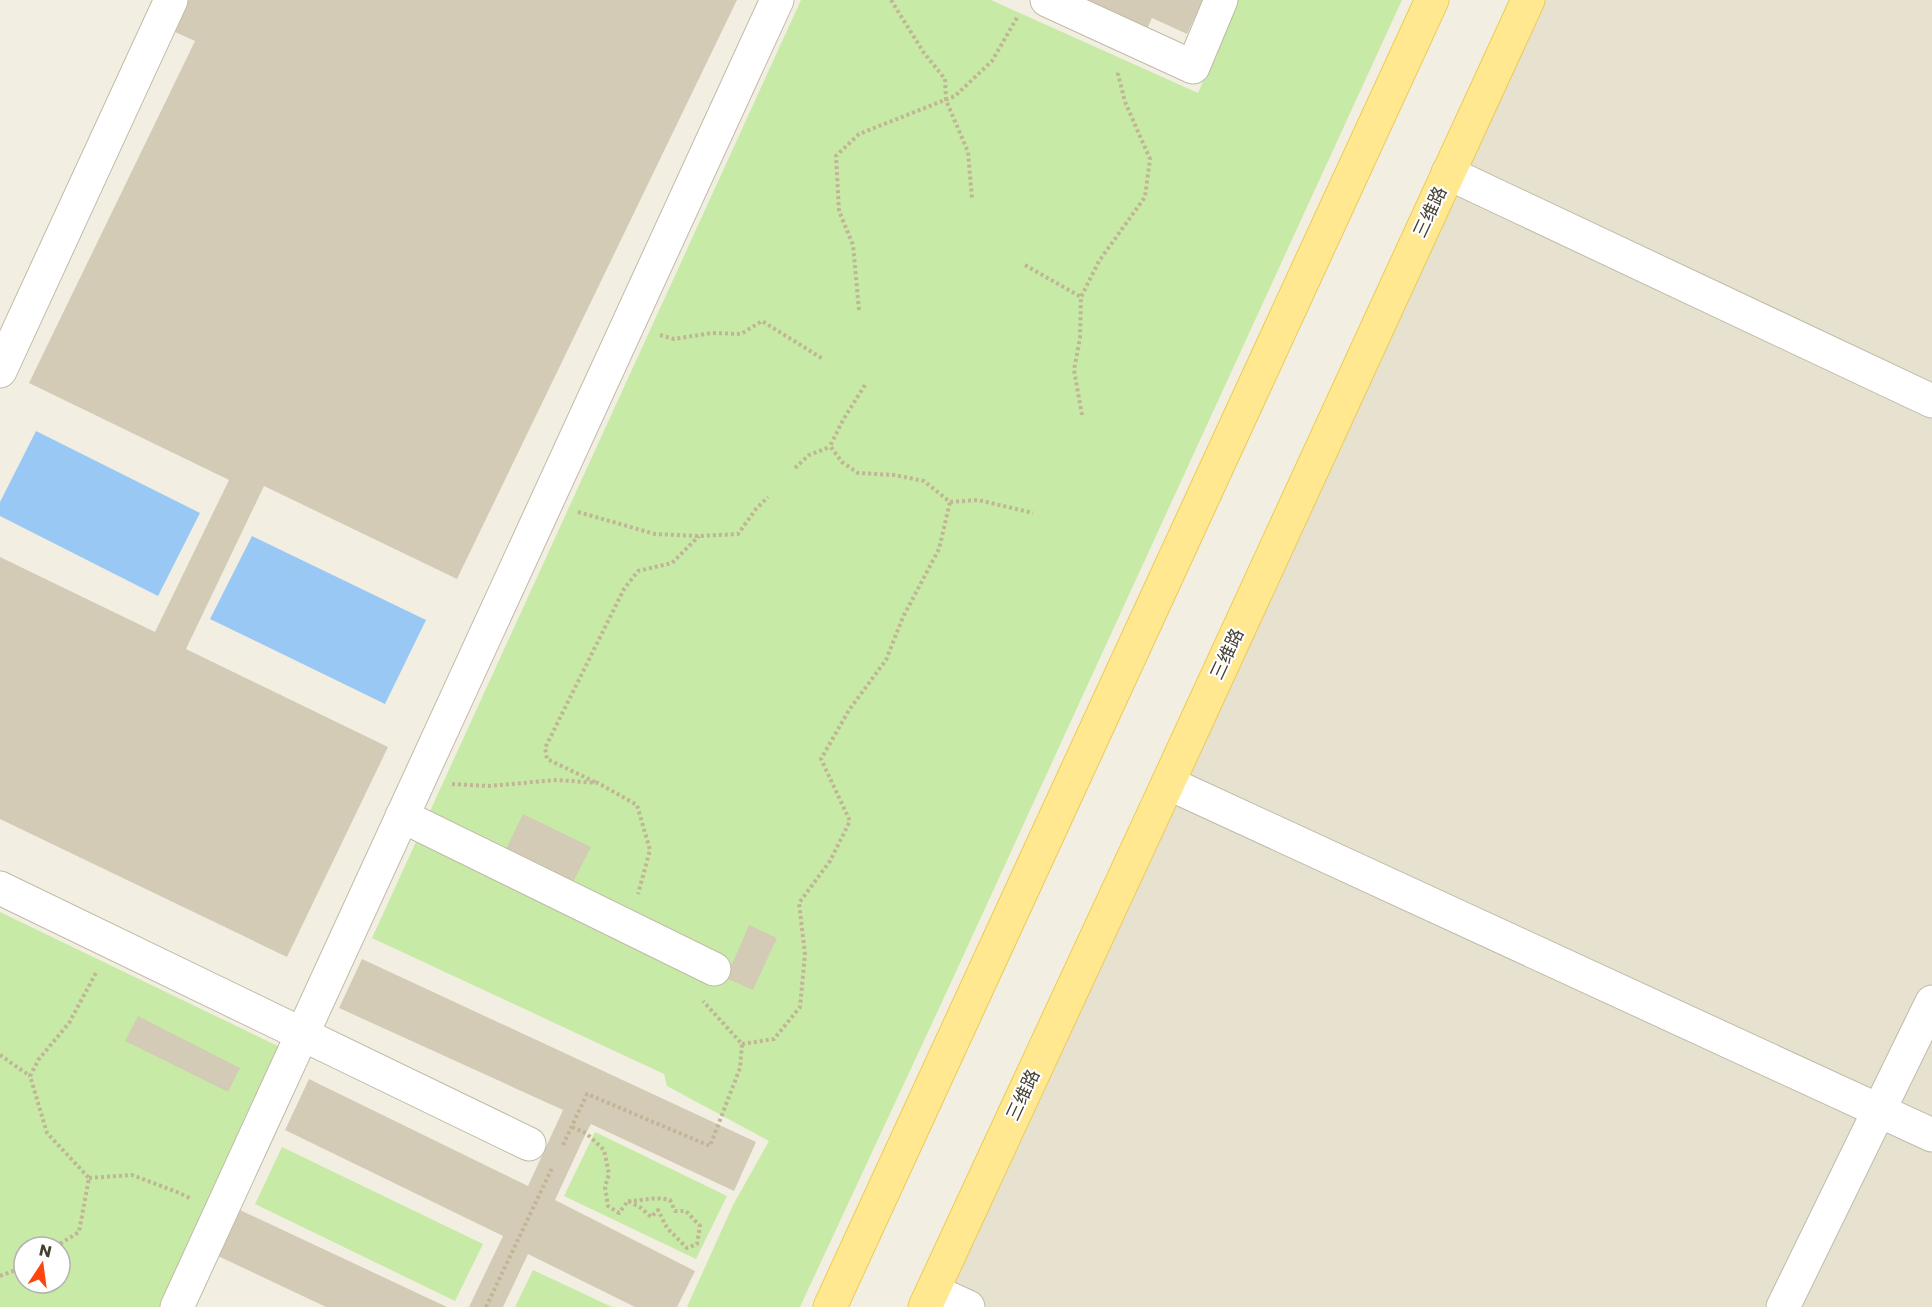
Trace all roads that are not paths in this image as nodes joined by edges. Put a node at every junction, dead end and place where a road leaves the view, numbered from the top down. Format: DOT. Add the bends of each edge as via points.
graph roads {
  1 [pos="171,0"];
  2 [pos="777,0"];
  3 [pos="1221,0"];
  4 [pos="1432,0"];
  5 [pos="1528,0"];
  6 [pos="1034,5"];
  7 [pos="1448,173"];
  8 [pos="0,371"];
  9 [pos="1932,400"];
  10 [pos="1168,783"];
  11 [pos="402,816"];
  12 [pos="0,888"];
  13 [pos="703,963"];
  14 [pos="1932,1002"];
  15 [pos="302,1034"];
  16 [pos="1879,1110"];
  17 [pos="1932,1135"];
  18 [pos="543,1151"];
  19 [pos="929,1299"];
  20 [pos="177,1307"];
  21 [pos="830,1307"];
  22 [pos="968,1307"];
  23 [pos="1783,1307"];
  1 -- 8 [label="street"];
  2 -- 11 [label="street"];
  3 -- 6 [label="street" via="1192,67 1129,38"];
  4 -- 21 [label="main road"];
  5 -- 7 [label="main road, 三维路"];
  7 -- 9 [label="street"];
  7 -- 10 [label="main road, 三维路"];
  10 -- 16 [label="street"];
  10 -- 19 [label="main road, 三维路"];
  11 -- 13 [label="street"];
  11 -- 15 [label="street"];
  12 -- 15 [label="street"];
  14 -- 16 [label="street"];
  15 -- 18 [label="street"];
  15 -- 20 [label="street"];
  16 -- 17 [label="street"];
  16 -- 23 [label="street"];
  19 -- 22 [label="street"];
}
